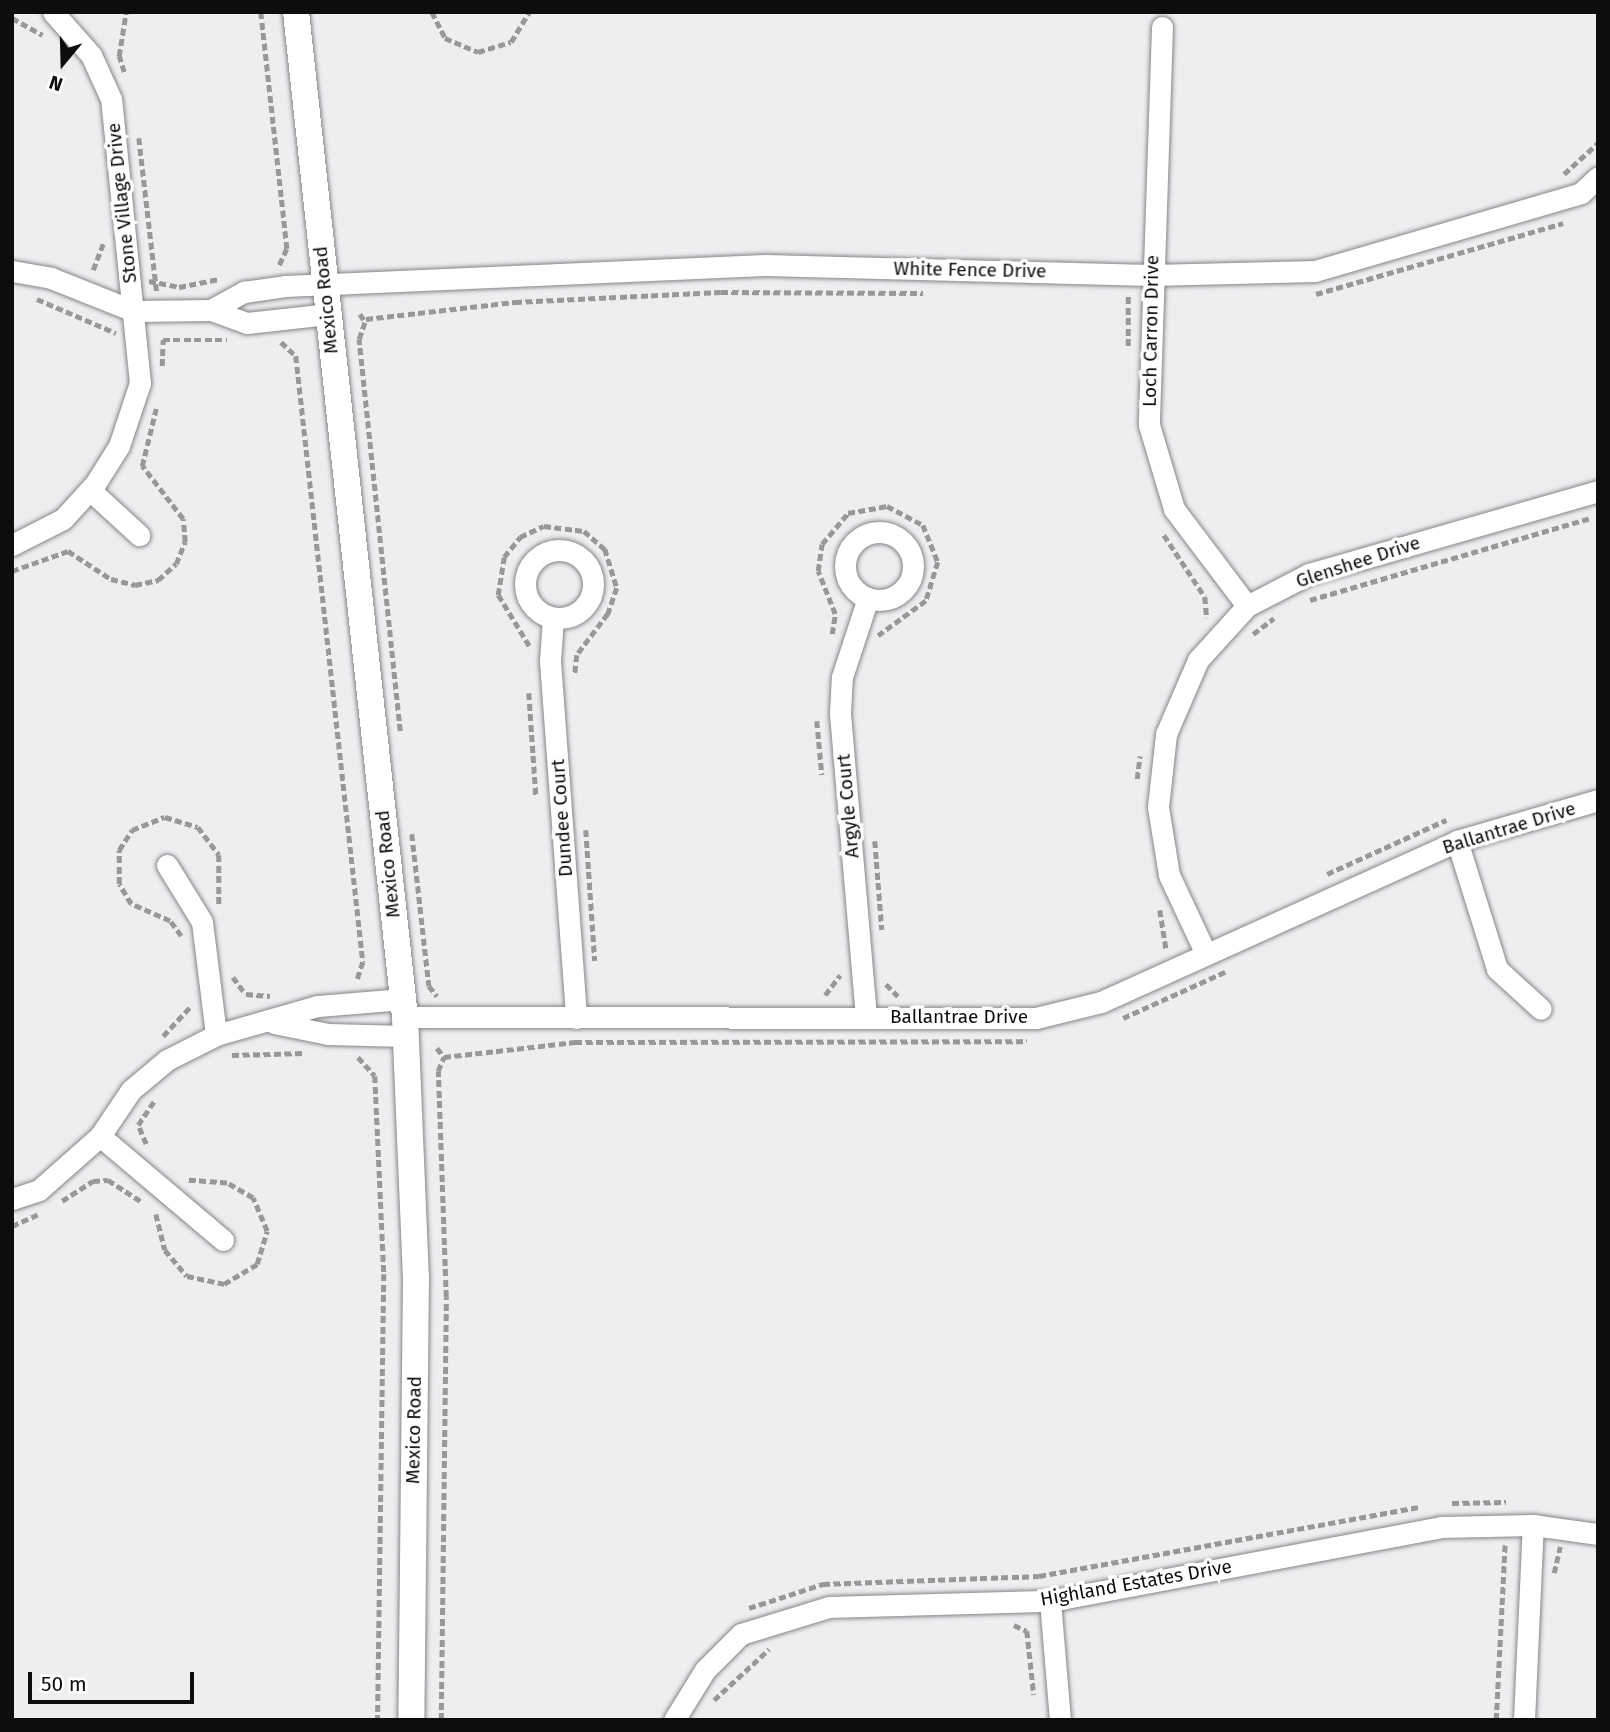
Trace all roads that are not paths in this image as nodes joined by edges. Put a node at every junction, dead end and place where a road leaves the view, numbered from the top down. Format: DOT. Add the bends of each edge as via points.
graph roads {
  1 [pos="296,12"];
  2 [pos="65,16"];
  3 [pos="1162,27"];
  4 [pos="1598,177"];
  5 [pos="12,271"];
  6 [pos="1151,275"];
  7 [pos="325,284"];
  8 [pos="211,310"];
  9 [pos="134,312"];
  10 [pos="328,314"];
  11 [pos="90,490"];
  12 [pos="1598,491"];
  13 [pos="139,535"];
  14 [pos="12,545"];
  15 [pos="868,598"];
  16 [pos="1247,606"];
  17 [pos="553,618"];
  18 [pos="1598,800"];
  19 [pos="1457,841"];
  20 [pos="167,865"];
  21 [pos="1206,954"];
  22 [pos="1541,1009"];
  23 [pos="404,1017"];
  24 [pos="866,1017"];
  25 [pos="576,1018"];
  26 [pos="272,1023"];
  27 [pos="216,1035"];
  28 [pos="100,1136"];
  29 [pos="12,1199"];
  30 [pos="223,1240"];
  31 [pos="1533,1525"];
  32 [pos="1598,1534"];
  33 [pos="1050,1601"];
  34 [pos="411,1720"];
  35 [pos="674,1720"];
  36 [pos="1060,1720"];
  37 [pos="1524,1720"];
  1 -- 7 [label="street, Mexico Road"];
  2 -- 9 [label="street, Stone Village Drive" via="94,59 111,99"];
  3 -- 6 [label="street, Loch Carron Drive"];
  4 -- 6 [label="street, White Fence Drive" via="1581,193 1315,271"];
  5 -- 9 [label="street" via="51,278"];
  6 -- 7 [label="street, White Fence Drive" via="765,265"];
  6 -- 16 [label="street, Loch Carron Drive" via="1149,425 1170,497 1210,565"];
  7 -- 8 [label="street, White Fence Drive" via="244,292"];
  7 -- 10 [label="street, Mexico Road"];
  8 -- 9 [label="street"];
  8 -- 10 [label="street" via="247,323"];
  9 -- 11 [label="street, Stone Village Drive" via="140,383 133,413"];
  10 -- 23 [label="street, Mexico Road"];
  11 -- 13 [label="street"];
  11 -- 14 [label="street, Stone Village Drive" via="63,519"];
  12 -- 16 [label="street, Glenshee Drive" via="1309,574"];
  15 -- 24 [label="street, Argyle Court" via="842,677 840,713"];
  16 -- 21 [label="street, Glenshee Drive" via="1198,660 1166,734 1158,807 1169,875"];
  17 -- 25 [label="street, Dundee Court" via="550,661"];
  18 -- 19 [label="street, Ballantrae Drive"];
  19 -- 21 [label="street, Ballantrae Drive"];
  19 -- 22 [label="street" via="1497,970"];
  20 -- 27 [label="street" via="202,922"];
  21 -- 24 [label="street, Ballantrae Drive" via="1101,1002 1037,1018"];
  23 -- 25 [label="street, Ballantrae Drive"];
  23 -- 26 [label="street" via="328,1034"];
  23 -- 26 [label="street" via="318,1006"];
  23 -- 34 [label="street, Mexico Road" via="416,1277"];
  24 -- 25 [label="street, Ballantrae Drive"];
  26 -- 27 [label="street"];
  27 -- 28 [label="street" via="167,1060 131,1090"];
  28 -- 29 [label="street" via="38,1191"];
  28 -- 30 [label="street"];
  31 -- 32 [label="street, Highland Estates Drive"];
  31 -- 33 [label="street, Highland Estates Drive" via="1501,1538 1441,1527"];
  31 -- 37 [label="street"];
  33 -- 35 [label="street, Highland Estates Drive" via="829,1607 741,1634 705,1670"];
  33 -- 36 [label="street"];
}
